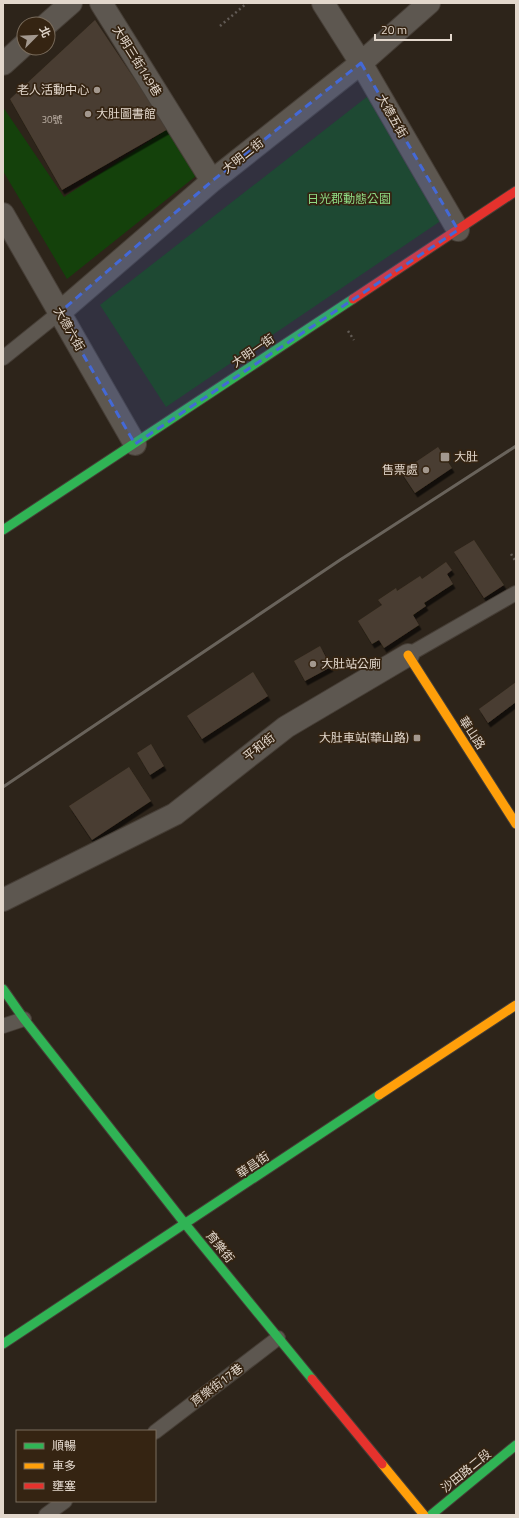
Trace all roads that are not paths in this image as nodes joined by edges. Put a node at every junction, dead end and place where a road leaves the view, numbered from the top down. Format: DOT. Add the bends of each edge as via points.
graph roads {
  1 [pos="71,3"];
  2 [pos="100,3"];
  3 [pos="323,3"];
  4 [pos="429,3"];
  5 [pos="56,16"];
  6 [pos="16,52"];
  7 [pos="361,63"];
  8 [pos="3,64"];
  9 [pos="212,181"];
  10 [pos="516,191"];
  11 [pos="3,214"];
  12 [pos="458,230"];
  13 [pos="59,313"];
  14 [pos="3,358"];
  15 [pos="135,444"];
  16 [pos="3,530"];
  17 [pos="516,593"];
  18 [pos="408,655"];
  19 [pos="516,824"];
  20 [pos="3,900"];
  21 [pos="3,989"];
  22 [pos="516,1005"];
  23 [pos="24,1020"];
  24 [pos="3,1026"];
  25 [pos="186,1224"];
  26 [pos="278,1338"];
  27 [pos="3,1344"];
  28 [pos="156,1431"];
  29 [pos="516,1445"];
  30 [pos="64,1502"];
  31 [pos="46,1515"];
  32 [pos="424,1515"];
  33 [pos="431,1515"];
  1 -- 5 [label="street"];
  2 -- 9 [label="street, 大明三街149巷"];
  3 -- 7 [label="street, 大德五街"];
  4 -- 7 [label="street, 大明二街"];
  6 -- 8 [label="street"];
  7 -- 9 [label="street, 大明二街"];
  7 -- 12 [label="street, 大德五街"];
  9 -- 13 [label="street, 大明二街"];
  10 -- 12 [label="street, 大明一街"];
  11 -- 13 [label="street, 大德六街"];
  12 -- 15 [label="street, 大明一街"];
  13 -- 14 [label="lane"];
  13 -- 15 [label="street, 大德六街"];
  15 -- 16 [label="street, 大明一街"];
  17 -- 18 [label="lane, 平和街"];
  18 -- 19 [label="street, 華山路"];
  18 -- 20 [label="street, 平和街" via="286,726 175,814"];
  21 -- 23 [label="street, 育樂街"];
  22 -- 25 [label="street, 華昌街"];
  23 -- 24 [label="lane"];
  23 -- 25 [label="street, 育樂街"];
  25 -- 26 [label="street, 育樂街"];
  25 -- 27 [label="street, 華昌街"];
  26 -- 28 [label="lane, 育樂街17巷"];
  26 -- 32 [label="street, 育樂街"];
  29 -- 33 [label="street, 沙田路二段"];
  30 -- 31 [label="lane"];
}
